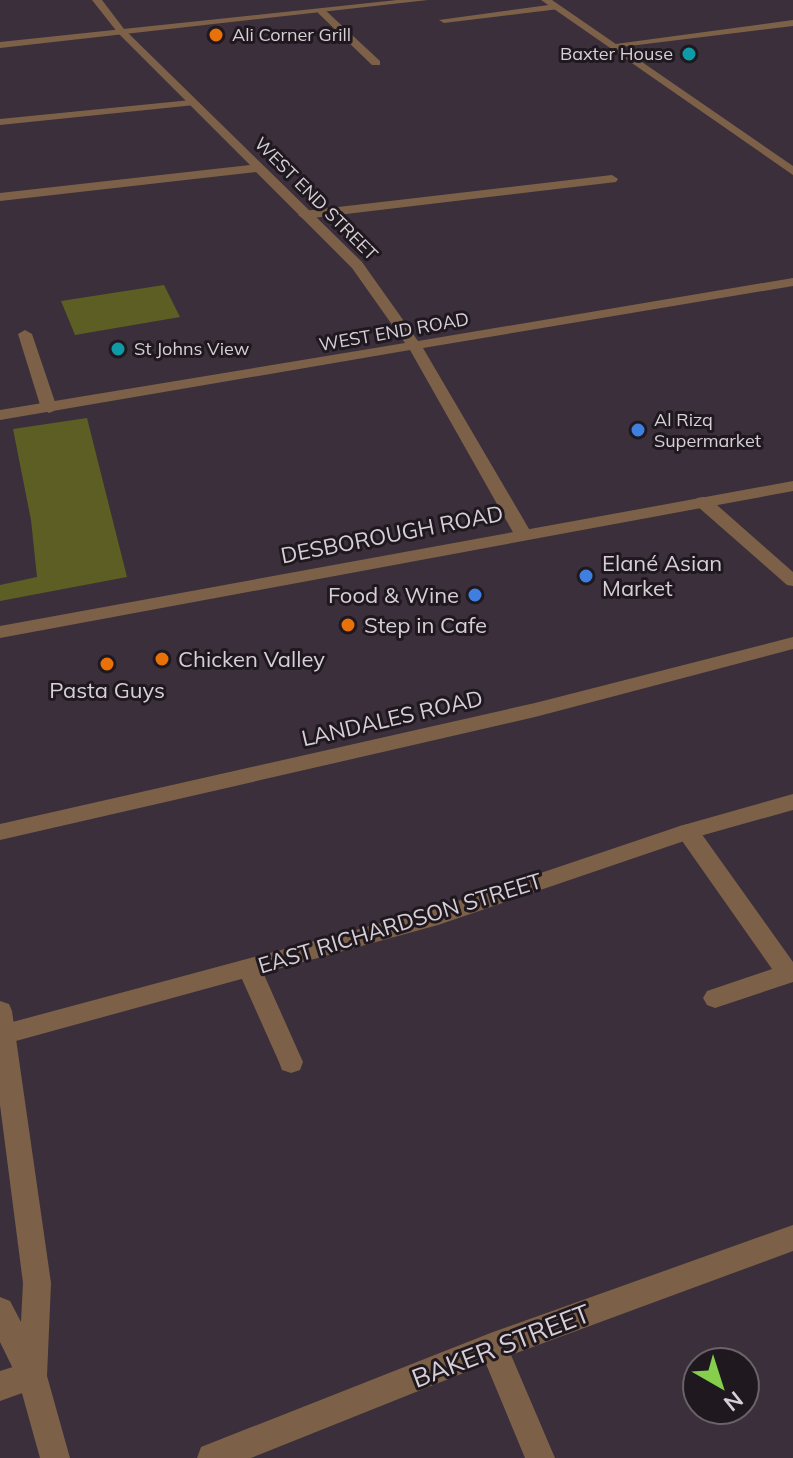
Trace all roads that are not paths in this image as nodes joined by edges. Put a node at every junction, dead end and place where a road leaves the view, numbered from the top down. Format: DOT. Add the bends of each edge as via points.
graph roads {
  1 [pos="97,0"];
  2 [pos="423,0"];
  3 [pos="546,0"];
  4 [pos="556,7"];
  5 [pos="321,11"];
  6 [pos="444,20"];
  7 [pos="793,23"];
  8 [pos="121,31"];
  9 [pos="0,45"];
  10 [pos="613,45"];
  11 [pos="376,63"];
  12 [pos="191,103"];
  13 [pos="0,122"];
  14 [pos="258,168"];
  15 [pos="793,171"];
  16 [pos="612,179"];
  17 [pos="0,197"];
  18 [pos="304,215"];
  19 [pos="793,282"];
  20 [pos="25,334"];
  21 [pos="415,346"];
  22 [pos="49,408"];
  23 [pos="0,415"];
  24 [pos="793,486"];
  25 [pos="703,502"];
  26 [pos="523,534"];
  27 [pos="793,581"];
  28 [pos="0,632"];
  29 [pos="793,643"];
  30 [pos="793,802"];
  31 [pos="0,832"];
  32 [pos="688,832"];
  33 [pos="249,968"];
  34 [pos="791,973"];
  35 [pos="715,998"];
  36 [pos="2,1023"];
  37 [pos="291,1062"];
  38 [pos="793,1238"];
  39 [pos="0,1311"];
  40 [pos="493,1347"];
  41 [pos="32,1376"];
  42 [pos="0,1386"];
  43 [pos="55,1458"];
  44 [pos="212,1458"];
  45 [pos="540,1458"];
  1 -- 8 [label="street, WEST END STREET"];
  2 -- 5 [label="street"];
  3 -- 4 [label="street"];
  4 -- 6 [label="street"];
  4 -- 10 [label="street"];
  5 -- 8 [label="street"];
  5 -- 11 [label="street"];
  7 -- 10 [label="street"];
  8 -- 9 [label="street"];
  8 -- 12 [label="street, WEST END STREET"];
  10 -- 15 [label="street"];
  12 -- 13 [label="street"];
  12 -- 14 [label="street, WEST END STREET"];
  14 -- 17 [label="street"];
  14 -- 18 [label="street, WEST END STREET"];
  16 -- 18 [label="street"];
  18 -- 21 [label="street, WEST END STREET" via="357,265"];
  19 -- 21 [label="street, WEST END ROAD"];
  20 -- 22 [label="street"];
  21 -- 22 [label="street, WEST END ROAD"];
  21 -- 26 [label="street, WEST END STREET"];
  22 -- 23 [label="street, WEST END ROAD"];
  24 -- 25 [label="street, DESBOROUGH ROAD"];
  25 -- 26 [label="street, DESBOROUGH ROAD"];
  25 -- 27 [label="street"];
  26 -- 28 [label="street, DESBOROUGH ROAD"];
  29 -- 31 [label="street, LANDALES ROAD" via="535,710"];
  30 -- 32 [label="street, EAST RICHARDSON STREET"];
  32 -- 33 [label="street, EAST RICHARDSON STREET" via="438,916"];
  32 -- 34 [label="street"];
  33 -- 36 [label="street, EAST RICHARDSON STREET"];
  33 -- 37 [label="street"];
  34 -- 35 [label="street"];
  36 -- 41 [label="street" via="37,1283"];
  38 -- 40 [label="street, BAKER STREET"];
  39 -- 41 [label="street"];
  40 -- 44 [label="street, BAKER STREET"];
  40 -- 45 [label="street"];
  41 -- 42 [label="street"];
  41 -- 43 [label="street"];
}
